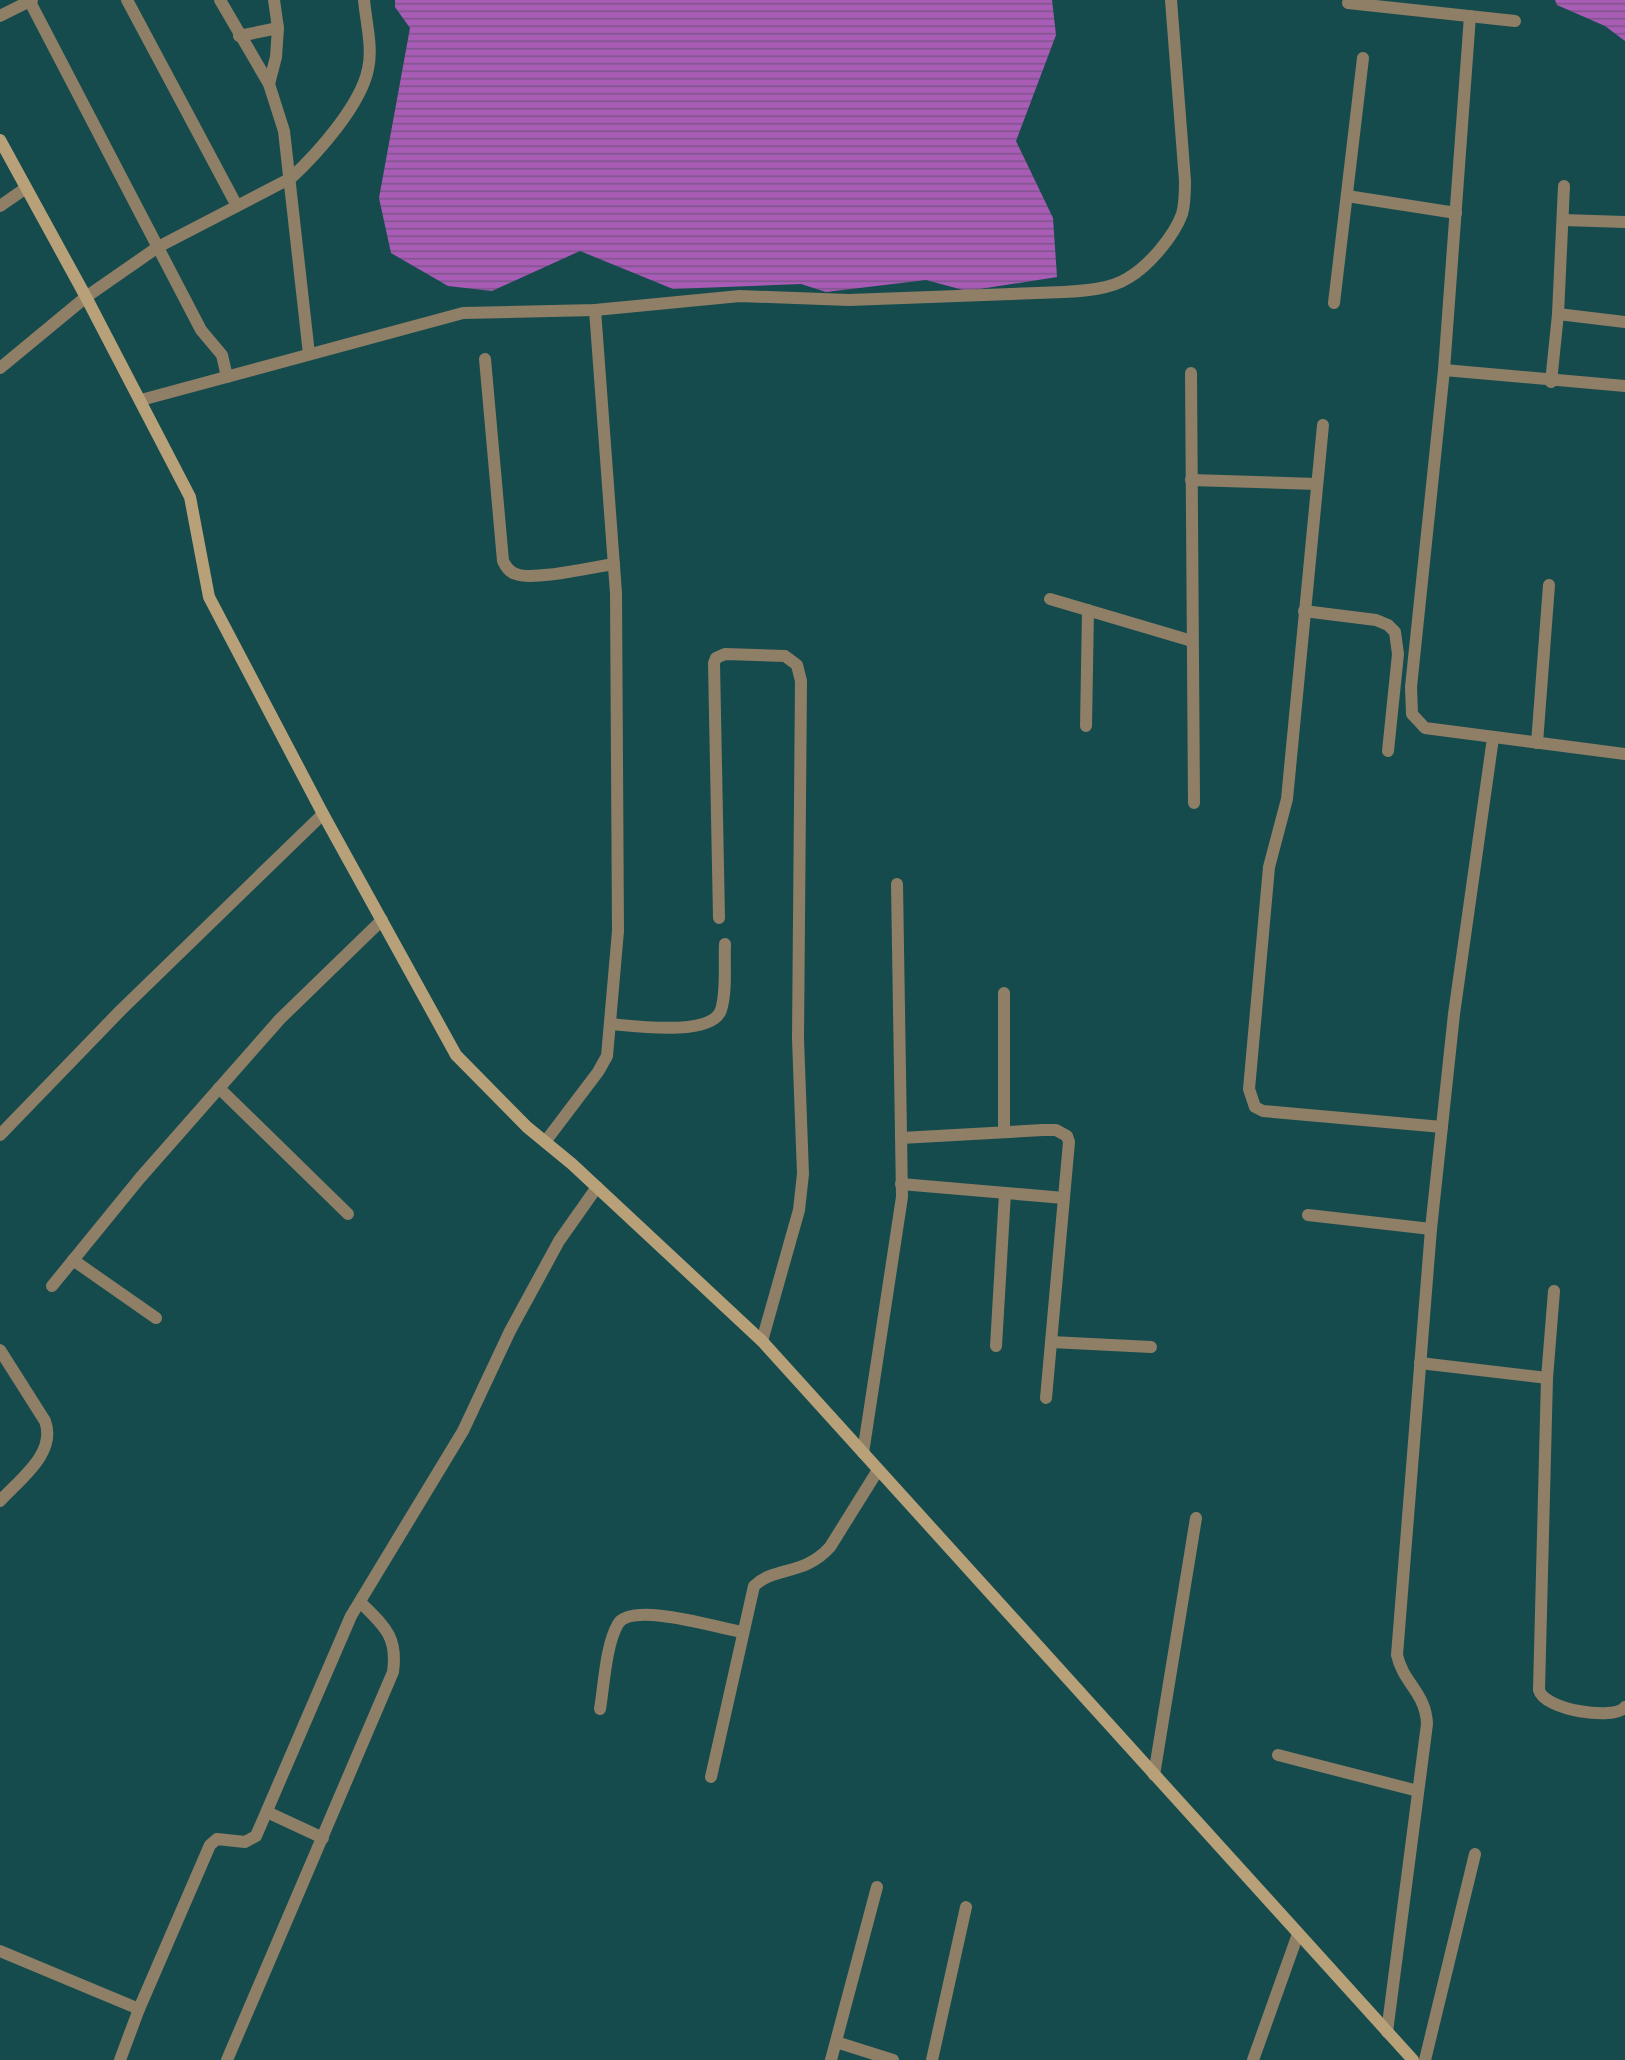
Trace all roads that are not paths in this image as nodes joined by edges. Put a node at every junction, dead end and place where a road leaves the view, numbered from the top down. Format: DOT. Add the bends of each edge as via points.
graph roads {
  1 [pos="30,0"];
  2 [pos="127,0"];
  3 [pos="220,0"];
  4 [pos="274,0"];
  5 [pos="364,0"];
  6 [pos="1171,0"];
  7 [pos="1348,3"];
  8 [pos="0,16"];
  9 [pos="1470,16"];
  10 [pos="1515,21"];
  11 [pos="278,28"];
  12 [pos="239,36"];
  13 [pos="1363,58"];
  14 [pos="268,84"];
  15 [pos="0,140"];
  16 [pos="291,178"];
  17 [pos="1564,186"];
  18 [pos="26,188"];
  19 [pos="1347,196"];
  20 [pos="0,206"];
  21 [pos="237,206"];
  22 [pos="1456,213"];
  23 [pos="1563,220"];
  24 [pos="1625,222"];
  25 [pos="158,247"];
  26 [pos="86,297"];
  27 [pos="1334,303"];
  28 [pos="595,310"];
  29 [pos="1558,314"];
  30 [pos="1625,322"];
  31 [pos="309,354"];
  32 [pos="485,359"];
  33 [pos="0,368"];
  34 [pos="1443,370"];
  35 [pos="1191,373"];
  36 [pos="227,377"];
  37 [pos="1551,382"];
  38 [pos="1625,386"];
  39 [pos="141,400"];
  40 [pos="1323,425"];
  41 [pos="1191,480"];
  42 [pos="1317,484"];
  43 [pos="614,564"];
  44 [pos="1549,585"];
  45 [pos="1050,599"];
  46 [pos="1088,610"];
  47 [pos="1304,611"];
  48 [pos="1192,641"];
  49 [pos="1086,726"];
  50 [pos="1493,738"];
  51 [pos="1537,743"];
  52 [pos="1388,751"];
  53 [pos="1625,754"];
  54 [pos="1194,803"];
  55 [pos="323,814"];
  56 [pos="897,884"];
  57 [pos="719,918"];
  58 [pos="382,920"];
  59 [pos="725,944"];
  60 [pos="1004,993"];
  61 [pos="610,1024"];
  62 [pos="219,1088"];
  63 [pos="1442,1127"];
  64 [pos="1004,1132"];
  65 [pos="0,1135"];
  66 [pos="901,1138"];
  67 [pos="545,1142"];
  68 [pos="901,1184"];
  69 [pos="597,1187"];
  70 [pos="1005,1193"];
  71 [pos="1064,1198"];
  72 [pos="348,1214"];
  73 [pos="1308,1215"];
  74 [pos="1431,1229"];
  75 [pos="73,1260"];
  76 [pos="52,1286"];
  77 [pos="1554,1291"];
  78 [pos="156,1318"];
  79 [pos="762,1341"];
  80 [pos="1051,1342"];
  81 [pos="996,1346"];
  82 [pos="1151,1347"];
  83 [pos="0,1350"];
  84 [pos="1420,1363"];
  85 [pos="1547,1378"];
  86 [pos="1046,1398"];
  87 [pos="863,1453"];
  88 [pos="878,1470"];
  89 [pos="0,1501"];
  90 [pos="1196,1518"];
  91 [pos="360,1602"];
  92 [pos="742,1632"];
  93 [pos="1625,1707"];
  94 [pos="600,1709"];
  95 [pos="1278,1755"];
  96 [pos="1154,1775"];
  97 [pos="711,1777"];
  98 [pos="1418,1791"];
  99 [pos="267,1812"];
  100 [pos="323,1838"];
  101 [pos="1475,1854"];
  102 [pos="878,1887"];
  103 [pos="966,1907"];
  104 [pos="1298,1934"];
  105 [pos="0,1951"];
  106 [pos="139,2009"];
  107 [pos="1387,2032"];
  108 [pos="836,2042"];
  109 [pos="120,2060"];
  110 [pos="227,2060"];
  111 [pos="831,2060"];
  112 [pos="893,2060"];
  113 [pos="932,2060"];
  114 [pos="1253,2060"];
  115 [pos="1413,2060"];
  116 [pos="1425,2060"];
  1 -- 8 [label="street"];
  1 -- 25 [label="street"];
  2 -- 21 [label="street"];
  3 -- 12 [label="street"];
  4 -- 11 [label="street"];
  5 -- 16 [label="street" via="370,52 363,86 330,137"];
  6 -- 28 [label="street" via="1185,181 1183,211 1178,224 1128,279 1082,291 849,300 740,296"];
  7 -- 9 [label="street"];
  9 -- 10 [label="street"];
  9 -- 22 [label="street"];
  11 -- 12 [label="street"];
  11 -- 14 [label="street" via="276,57"];
  12 -- 14 [label="street"];
  13 -- 19 [label="street"];
  14 -- 16 [label="street" via="284,131"];
  15 -- 18 [label="street"];
  16 -- 21 [label="street"];
  16 -- 31 [label="street"];
  17 -- 23 [label="street"];
  18 -- 20 [label="street"];
  18 -- 26 [label="street"];
  19 -- 22 [label="street"];
  19 -- 27 [label="street"];
  21 -- 25 [label="street"];
  22 -- 34 [label="street"];
  23 -- 24 [label="street"];
  23 -- 29 [label="street"];
  25 -- 26 [label="street"];
  25 -- 36 [label="street" via="201,330 222,355"];
  26 -- 33 [label="street"];
  26 -- 39 [label="street"];
  28 -- 31 [label="street" via="463,313"];
  28 -- 43 [label="street"];
  29 -- 30 [label="street"];
  29 -- 37 [label="street"];
  31 -- 36 [label="street"];
  32 -- 43 [label="street" via="502,561 516,575 531,576"];
  34 -- 37 [label="street"];
  34 -- 50 [label="street" via="1411,687 1412,714 1425,728"];
  35 -- 41 [label="street"];
  36 -- 39 [label="street"];
  37 -- 38 [label="street"];
  39 -- 55 [label="street" via="190,497 209,597"];
  40 -- 42 [label="street"];
  41 -- 42 [label="street"];
  41 -- 48 [label="street"];
  42 -- 47 [label="street"];
  43 -- 61 [label="street" via="618,931"];
  44 -- 51 [label="street"];
  45 -- 46 [label="street"];
  46 -- 48 [label="street"];
  46 -- 49 [label="street"];
  47 -- 52 [label="street" via="1376,620 1395,632 1398,654"];
  47 -- 63 [label="street" via="1287,799 1269,867 1249,1074 1251,1099 1263,1111"];
  48 -- 54 [label="street"];
  50 -- 51 [label="street"];
  50 -- 63 [label="street"];
  51 -- 53 [label="street"];
  55 -- 58 [label="street"];
  55 -- 65 [label="street" via="121,1010"];
  56 -- 66 [label="street"];
  57 -- 79 [label="street" via="714,663 725,654 785,656 797,664 801,681 798,1039 803,1174 799,1210"];
  58 -- 62 [label="street" via="280,1019"];
  58 -- 67 [label="street" via="456,1055"];
  59 -- 61 [label="street" via="721,1010 715,1020 685,1027"];
  60 -- 64 [label="street"];
  61 -- 67 [label="street" via="607,1056"];
  62 -- 72 [label="street"];
  62 -- 75 [label="street"];
  63 -- 74 [label="street"];
  64 -- 66 [label="street"];
  64 -- 71 [label="street" via="1056,1130 1067,1136 1070,1142"];
  66 -- 68 [label="street"];
  67 -- 69 [label="street"];
  68 -- 70 [label="street"];
  68 -- 87 [label="street"];
  69 -- 79 [label="street"];
  69 -- 91 [label="street" via="559,1241 510,1331 463,1431"];
  70 -- 71 [label="street"];
  70 -- 81 [label="street"];
  71 -- 80 [label="street"];
  73 -- 74 [label="street"];
  74 -- 84 [label="street"];
  75 -- 76 [label="street"];
  75 -- 78 [label="street"];
  77 -- 85 [label="street"];
  79 -- 87 [label="street"];
  80 -- 82 [label="street"];
  80 -- 86 [label="street"];
  83 -- 89 [label="street" via="49,1432 42,1455"];
  84 -- 85 [label="street"];
  84 -- 98 [label="street" via="1397,1655 1401,1670 1427,1712"];
  85 -- 93 [label="street" via="1538,1647 1540,1696 1553,1705 1603,1714 1616,1714"];
  87 -- 88 [label="street"];
  88 -- 92 [label="street" via="820,1558 793,1571 762,1578 754,1586"];
  88 -- 96 [label="street"];
  90 -- 96 [label="street"];
  91 -- 99 [label="street"];
  91 -- 100 [label="street" via="382,1623 392,1640 393,1672"];
  92 -- 94 [label="street" via="653,1614 626,1616 613,1634"];
  92 -- 97 [label="street"];
  95 -- 98 [label="street"];
  96 -- 104 [label="street"];
  98 -- 107 [label="street"];
  99 -- 100 [label="street"];
  99 -- 106 [label="street" via="252,1839 218,1839 210,1845"];
  100 -- 110 [label="street"];
  101 -- 116 [label="street"];
  102 -- 108 [label="street"];
  103 -- 113 [label="street"];
  104 -- 107 [label="street"];
  104 -- 114 [label="street"];
  105 -- 106 [label="street"];
  106 -- 109 [label="street"];
  107 -- 115 [label="street"];
  108 -- 111 [label="street"];
  108 -- 112 [label="street"];
}
